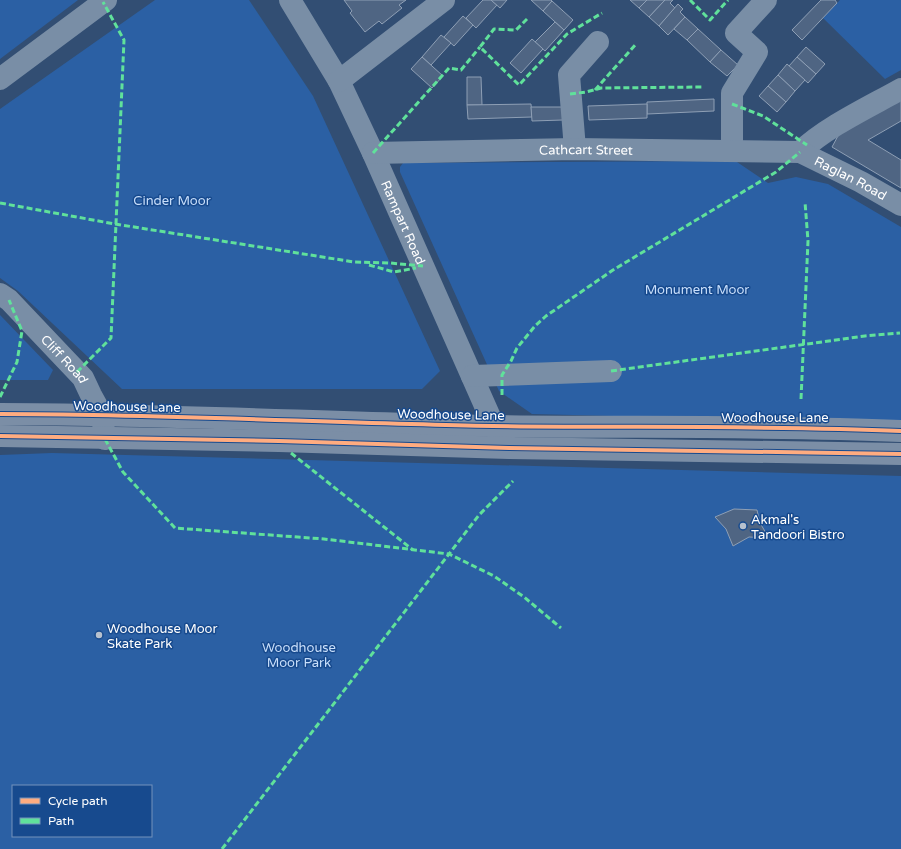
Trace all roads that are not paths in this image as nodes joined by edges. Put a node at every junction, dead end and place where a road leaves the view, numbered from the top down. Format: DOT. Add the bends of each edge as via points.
graph roads {
  1 [pos="106,0"];
  2 [pos="290,0"];
  3 [pos="444,0"];
  4 [pos="766,0"];
  5 [pos="598,42"];
  6 [pos="0,79"];
  7 [pos="339,80"];
  8 [pos="901,89"];
  9 [pos="575,149"];
  10 [pos="732,151"];
  11 [pos="800,152"];
  12 [pos="373,153"];
  13 [pos="901,205"];
  14 [pos="0,294"];
  15 [pos="611,371"];
  16 [pos="472,376"];
  17 [pos="0,414"];
  18 [pos="102,415"];
  19 [pos="494,426"];
  20 [pos="901,431"];
  21 [pos="0,436"];
  22 [pos="105,439"];
  23 [pos="509,448"];
  24 [pos="901,454"];
  1 -- 6 [label="street"];
  2 -- 7 [label="street, Rampart Road"];
  3 -- 7 [label="street"];
  4 -- 10 [label="street" via="736,33 757,52 732,93"];
  5 -- 9 [label="street" via="569,75"];
  7 -- 12 [label="street, Rampart Road"];
  8 -- 11 [label="street" via="828,131"];
  9 -- 10 [label="street, Cathcart Street"];
  9 -- 12 [label="street, Cathcart Street"];
  10 -- 11 [label="street, Cathcart Street"];
  11 -- 13 [label="street, Raglan Road"];
  12 -- 16 [label="street, Rampart Road"];
  14 -- 18 [label="street, Cliff Road" via="9,300 83,378"];
  15 -- 16 [label="street"];
  16 -- 19 [label="street, Rampart Road"];
  17 -- 18 [label="highway, Woodhouse Lane"];
  18 -- 19 [label="highway, Woodhouse Lane"];
  18 -- 22 [label="street, Cliff Road"];
  19 -- 20 [label="highway, Woodhouse Lane" via="830,428"];
  19 -- 23 [label="street, Rampart Road"];
  21 -- 22 [label="highway"];
  22 -- 23 [label="highway"];
  23 -- 24 [label="highway"];
}
